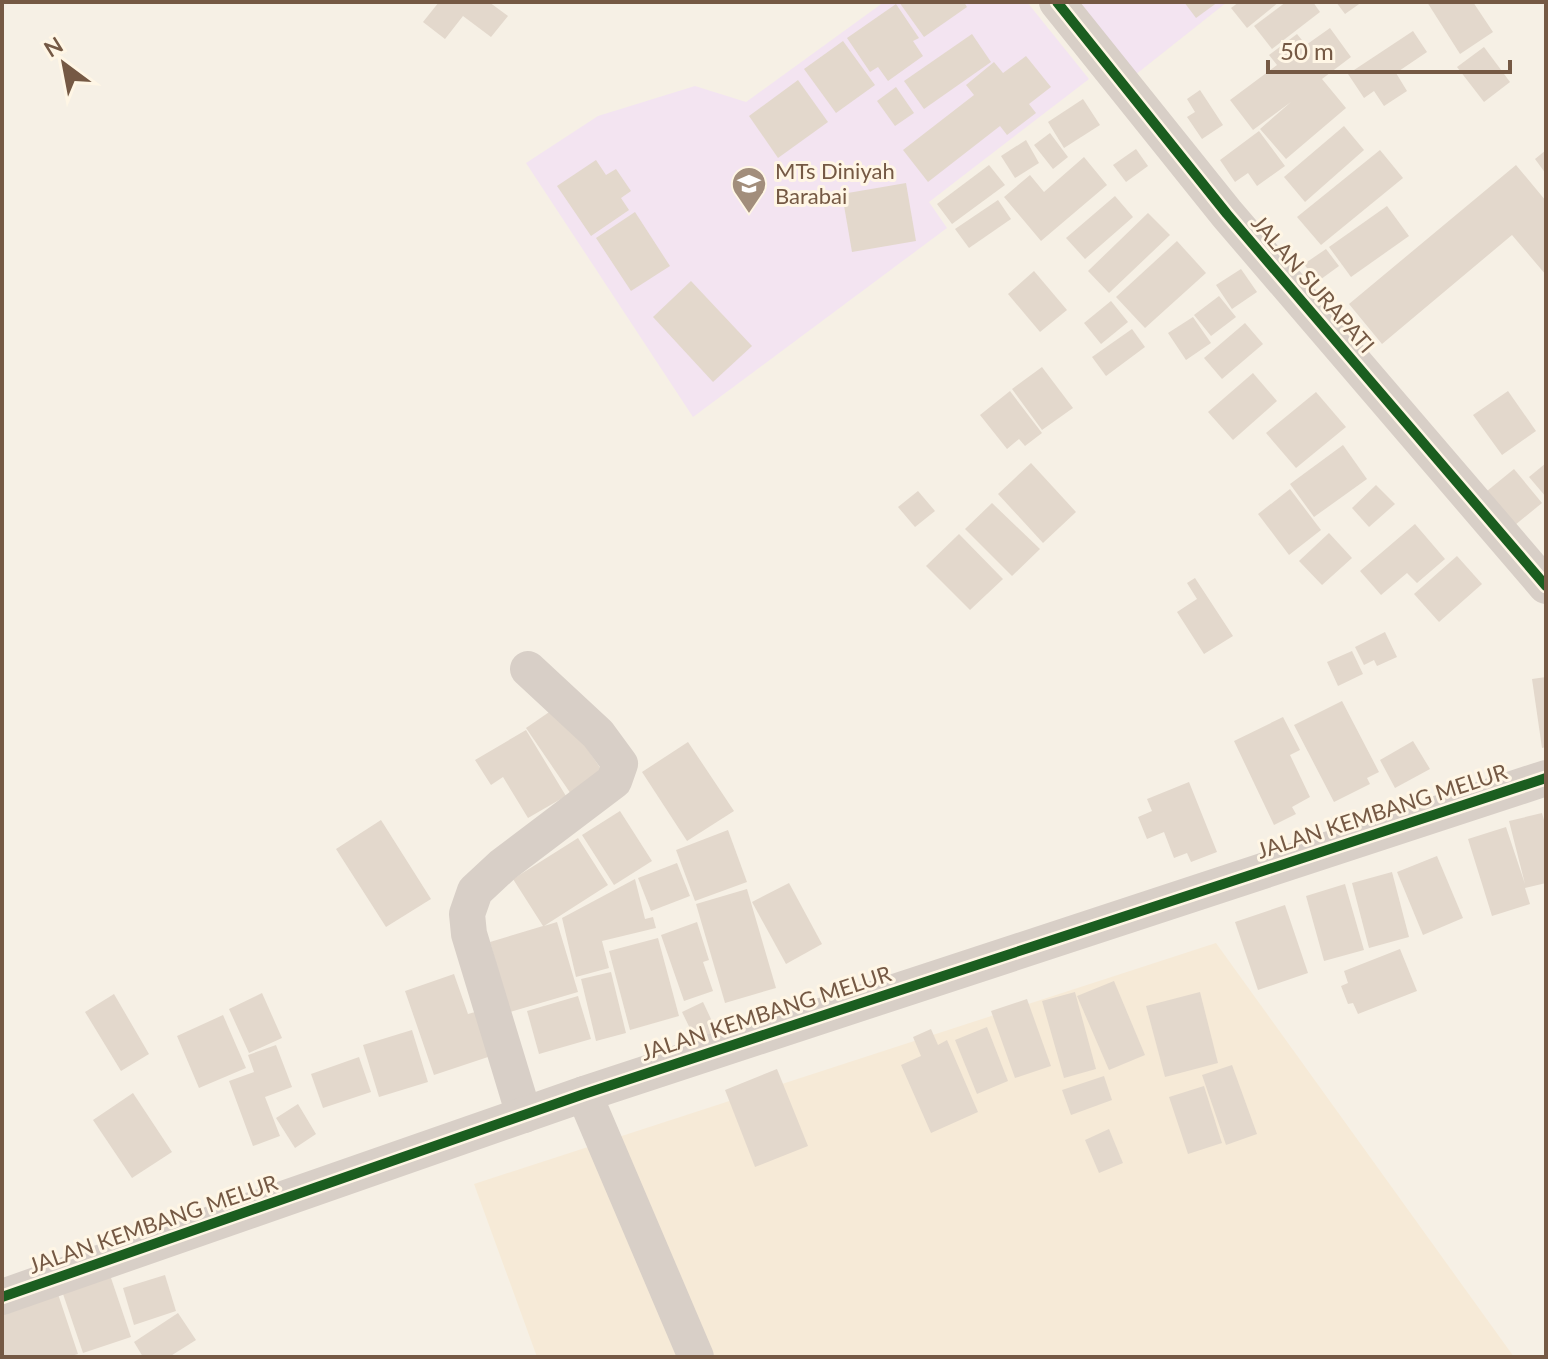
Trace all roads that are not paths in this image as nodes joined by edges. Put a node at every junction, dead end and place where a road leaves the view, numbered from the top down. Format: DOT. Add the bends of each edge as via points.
graph roads {
  1 [pos="1057,2"];
  2 [pos="1546,586"];
  3 [pos="528,669"];
  4 [pos="1546,778"];
  5 [pos="584,1094"];
  6 [pos="524,1115"];
  7 [pos="2,1297"];
  8 [pos="696,1357"];
  1 -- 2 [label="street, JALAN SURAPATI" via="1227,214"];
  3 -- 6 [label="street" via="598,734 620,764 614,781 475,891 467,914"];
  4 -- 5 [label="street, JALAN KEMBANG MELUR"];
  5 -- 6 [label="street, JALAN KEMBANG MELUR"];
  5 -- 8 [label="street"];
  6 -- 7 [label="street, JALAN KEMBANG MELUR"];
}
